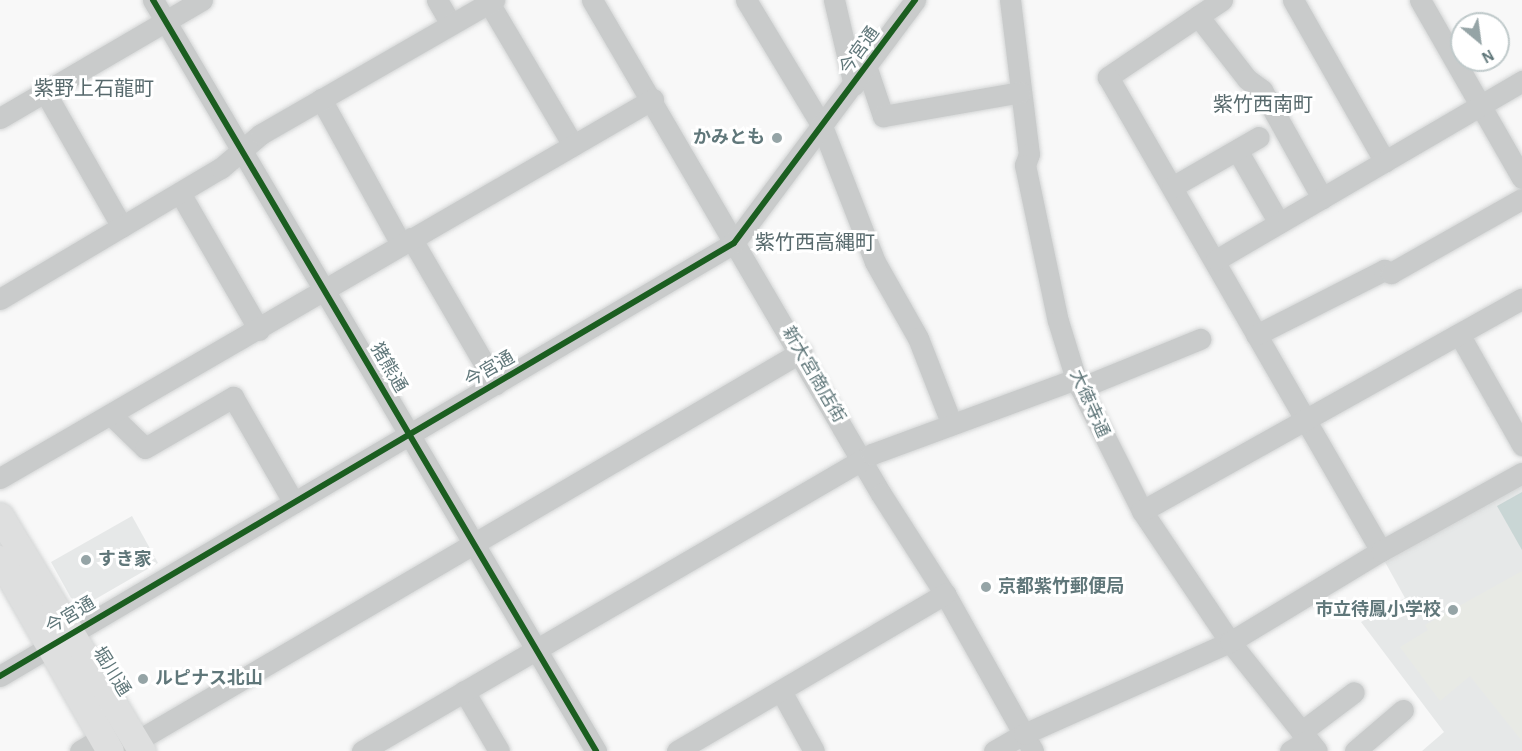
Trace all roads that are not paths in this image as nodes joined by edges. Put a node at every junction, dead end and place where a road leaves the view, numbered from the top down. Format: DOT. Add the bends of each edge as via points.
graph roads {
  1 [pos="153,0"];
  2 [pos="202,0"];
  3 [pos="437,0"];
  4 [pos="592,0"];
  5 [pos="746,0"];
  6 [pos="834,0"];
  7 [pos="915,0"];
  8 [pos="1010,0"];
  9 [pos="1222,0"];
  10 [pos="1293,0"];
  11 [pos="1420,0"];
  12 [pos="492,1"];
  13 [pos="1198,16"];
  14 [pos="166,21"];
  15 [pos="451,24"];
  16 [pos="867,69"];
  17 [pos="1522,81"];
  18 [pos="854,86"];
  19 [pos="45,92"];
  20 [pos="1020,92"];
  21 [pos="321,99"];
  22 [pos="653,99"];
  23 [pos="1480,106"];
  24 [pos="0,118"];
  25 [pos="822,126"];
  26 [pos="1259,137"];
  27 [pos="573,145"];
  28 [pos="242,150"];
  29 [pos="1237,150"];
  30 [pos="1385,162"];
  31 [pos="1522,178"];
  32 [pos="1172,187"];
  33 [pos="180,193"];
  34 [pos="1322,198"];
  35 [pos="1522,199"];
  36 [pos="1279,223"];
  37 [pos="122,227"];
  38 [pos="406,241"];
  39 [pos="734,243"];
  40 [pos="1215,260"];
  41 [pos="326,291"];
  42 [pos="0,299"];
  43 [pos="1522,299"];
  44 [pos="259,330"];
  45 [pos="1459,334"];
  46 [pos="1256,335"];
  47 [pos="1200,339"];
  48 [pos="801,352"];
  49 [pos="496,384"];
  50 [pos="1078,384"];
  51 [pos="111,415"];
  52 [pos="951,422"];
  53 [pos="1305,422"];
  54 [pos="409,435"];
  55 [pos="1522,445"];
  56 [pos="861,460"];
  57 [pos="1522,473"];
  58 [pos="0,478"];
  59 [pos="294,503"];
  60 [pos="1142,511"];
  61 [pos="0,516"];
  62 [pos="476,543"];
  63 [pos="1381,550"];
  64 [pos="0,559"];
  65 [pos="945,594"];
  66 [pos="61,640"];
  67 [pos="1230,642"];
  68 [pos="537,648"];
  69 [pos="0,676"];
  70 [pos="781,690"];
  71 [pos="464,691"];
  72 [pos="1354,692"];
  73 [pos="1403,710"];
  74 [pos="1028,742"];
  75 [pos="1304,744"];
  76 [pos="115,747"];
  77 [pos="362,751"];
  78 [pos="499,751"];
  79 [pos="596,751"];
  80 [pos="677,751"];
  81 [pos="814,751"];
  82 [pos="994,751"];
  83 [pos="1355,751"];
  1 -- 14 [label="street, 猪熊通"];
  2 -- 14 [label="street"];
  3 -- 15 [label="street"];
  4 -- 22 [label="street, 新大宮商店街"];
  5 -- 25 [label="street"];
  6 -- 18 [label="street"];
  7 -- 16 [label="street, 今宮通"];
  8 -- 20 [label="street, 大徳寺通"];
  9 -- 13 [label="street"];
  10 -- 30 [label="street"];
  11 -- 23 [label="street"];
  12 -- 15 [label="street"];
  12 -- 27 [label="street"];
  13 -- 32 [label="street" via="1108,77"];
  13 -- 34 [label="street" via="1247,79 1262,90"];
  14 -- 19 [label="street"];
  14 -- 28 [label="street, 猪熊通"];
  15 -- 21 [label="street"];
  16 -- 18 [label="street, 今宮通"];
  16 -- 20 [label="street" via="883,116"];
  17 -- 23 [label="street"];
  18 -- 25 [label="street, 今宮通"];
  19 -- 24 [label="street"];
  19 -- 37 [label="street"];
  20 -- 50 [label="street, 大徳寺通" via="1029,154 1025,165 1036,224 1058,321"];
  21 -- 28 [label="street" via="261,134"];
  21 -- 38 [label="street"];
  22 -- 27 [label="street"];
  22 -- 39 [label="street, 新大宮商店街"];
  23 -- 30 [label="street"];
  23 -- 31 [label="street"];
  25 -- 39 [label="street, 今宮通"];
  25 -- 52 [label="street" via="875,262 918,338"];
  26 -- 29 [label="street"];
  27 -- 38 [label="street"];
  28 -- 33 [label="street"];
  28 -- 41 [label="street, 猪熊通"];
  29 -- 32 [label="street"];
  29 -- 36 [label="street"];
  30 -- 34 [label="street"];
  32 -- 40 [label="street"];
  33 -- 37 [label="street"];
  33 -- 44 [label="street"];
  34 -- 36 [label="street"];
  35 -- 46 [label="street" via="1391,273 1384,270"];
  36 -- 40 [label="street"];
  37 -- 42 [label="street"];
  38 -- 41 [label="street" via="341,278"];
  38 -- 49 [label="street"];
  39 -- 48 [label="street, 新大宮商店街"];
  39 -- 49 [label="street, 今宮通"];
  40 -- 46 [label="street"];
  41 -- 44 [label="street"];
  41 -- 54 [label="street, 猪熊通"];
  43 -- 45 [label="street"];
  44 -- 51 [label="street"];
  45 -- 53 [label="street"];
  45 -- 55 [label="street"];
  46 -- 53 [label="street"];
  47 -- 50 [label="street"];
  48 -- 56 [label="street, 新大宮商店街"];
  48 -- 62 [label="street"];
  49 -- 54 [label="street, 今宮通"];
  50 -- 52 [label="street"];
  50 -- 60 [label="street, 大徳寺通"];
  51 -- 58 [label="street"];
  51 -- 59 [label="street" via="145,447 233,398"];
  52 -- 56 [label="street"];
  53 -- 60 [label="street"];
  53 -- 63 [label="street"];
  54 -- 59 [label="street, 今宮通"];
  54 -- 62 [label="street, 猪熊通"];
  56 -- 65 [label="street, 新大宮商店街"];
  56 -- 68 [label="street"];
  57 -- 63 [label="street"];
  59 -- 66 [label="street, 今宮通"];
  60 -- 67 [label="street, 大徳寺通"];
  61 -- 66 [label="main road"];
  62 -- 68 [label="street, 猪熊通"];
  62 -- 76 [label="street"];
  63 -- 67 [label="street"];
  64 -- 66 [label="main road"];
  65 -- 70 [label="street"];
  65 -- 74 [label="street, 新大宮商店街"];
  66 -- 69 [label="street, 今宮通"];
  66 -- 76 [label="main road"];
  67 -- 74 [label="street"];
  67 -- 75 [label="street, 大徳寺通"];
  68 -- 71 [label="street"];
  68 -- 79 [label="street, 猪熊通"];
  70 -- 80 [label="street"];
  70 -- 81 [label="street"];
  71 -- 77 [label="street"];
  71 -- 78 [label="street"];
  72 -- 75 [label="street"];
  73 -- 83 [label="street"];
  74 -- 82 [label="street"];
}
